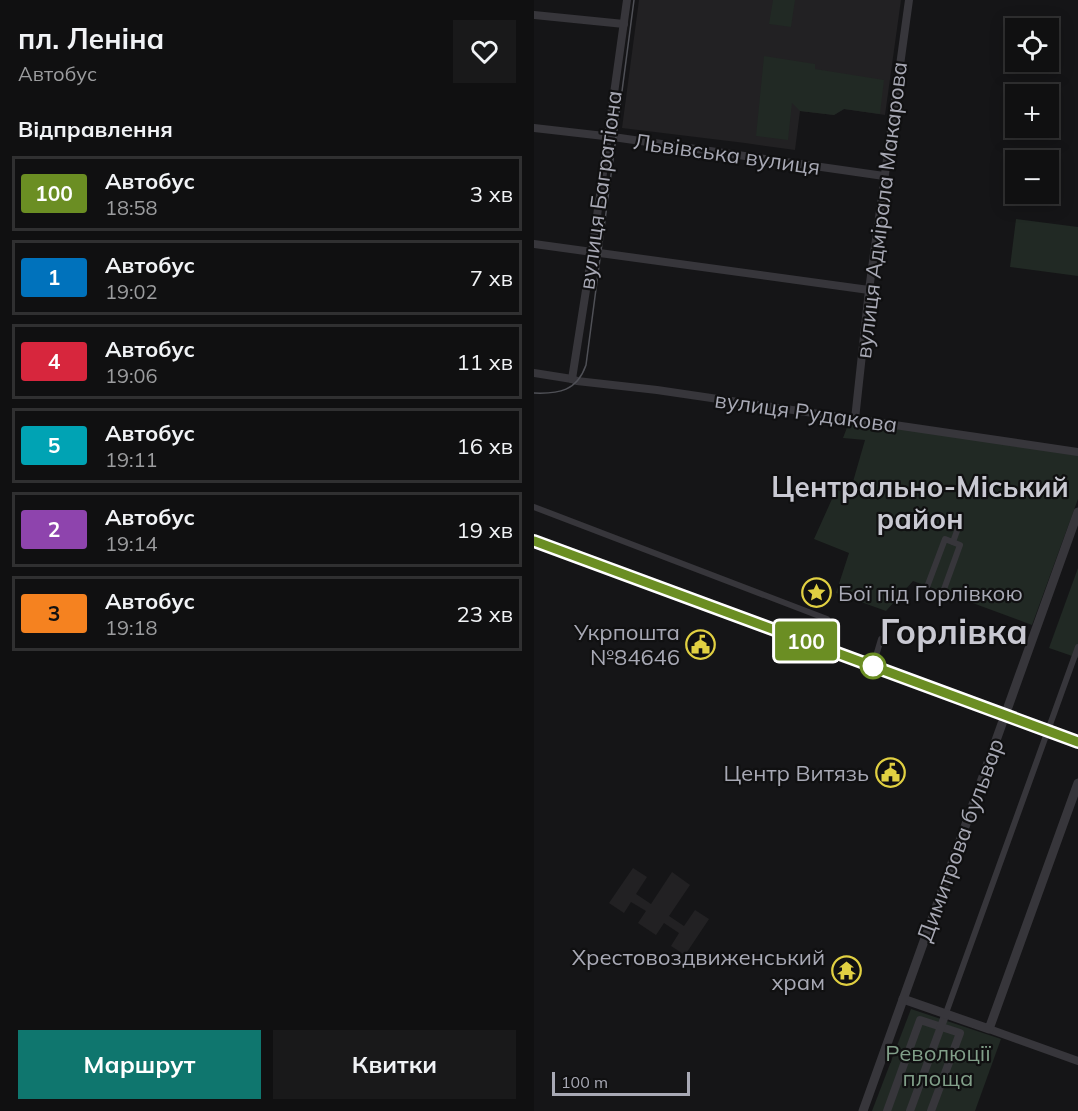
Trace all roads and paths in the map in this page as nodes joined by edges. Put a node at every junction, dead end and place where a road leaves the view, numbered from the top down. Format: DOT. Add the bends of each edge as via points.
graph roads {
  1 [pos="627,0"];
  2 [pos="909,0"];
  3 [pos="534,15"];
  4 [pos="624,24"];
  5 [pos="534,128"];
  6 [pos="608,138"];
  7 [pos="884,176"];
  8 [pos="534,244"];
  9 [pos="592,252"];
  10 [pos="869,290"];
  11 [pos="534,373"];
  12 [pos="573,379"];
  13 [pos="855,419"];
  14 [pos="1078,452"];
  15 [pos="534,507"];
  16 [pos="1078,513"];
  17 [pos="958,528"];
  18 [pos="534,541"];
  19 [pos="953,542"];
  20 [pos="927,587"];
  21 [pos="943,592"];
  22 [pos="827,618"];
  23 [pos="881,639"];
  24 [pos="1078,647"];
  25 [pos="873,666"];
  26 [pos="1005,715"];
  27 [pos="1047,731"];
  28 [pos="1078,742"];
  29 [pos="1078,783"];
  30 [pos="903,999"];
  31 [pos="946,1013"];
  32 [pos="941,1027"];
  33 [pos="989,1029"];
  34 [pos="1078,1061"];
  35 [pos="863,1111"];
  36 [pos="887,1111"];
  37 [pos="910,1111"];
  38 [pos="931,1111"];
  1 -- 4 [label="street, вулиця Багратіона"];
  2 -- 7 [label="street, вулиця Адмірала Макарова"];
  3 -- 4 [label="street"];
  4 -- 6 [label="street, вулиця Багратіона"];
  5 -- 6 [label="street, Львівська вулиця"];
  6 -- 7 [label="street, Львівська вулиця"];
  6 -- 9 [label="street, вулиця Багратіона"];
  7 -- 10 [label="street, вулиця Адмірала Макарова"];
  8 -- 9 [label="street"];
  9 -- 10 [label="street"];
  9 -- 12 [label="street, вулиця Багратіона"];
  10 -- 13 [label="street, вулиця Адмірала Макарова"];
  11 -- 12 [label="street, вулиця Рудакова"];
  12 -- 13 [label="street, вулиця Рудакова"];
  13 -- 14 [label="street, вулиця Рудакова"];
  15 -- 22 [label="street"];
  16 -- 26 [label="street, Димитрова бульвар"];
  17 -- 19 [label="street"];
  18 -- 25 [label="main road"];
  19 -- 20 [label="street" via="945,539"];
  19 -- 21 [label="street" via="960,545"];
  23 -- 25 [label="street"];
  24 -- 27 [label="street"];
  25 -- 26 [label="main road"];
  26 -- 27 [label="main road"];
  26 -- 30 [label="street, Димитрова бульвар"];
  27 -- 28 [label="main road"];
  27 -- 31 [label="street"];
  29 -- 33 [label="street"];
  30 -- 31 [label="street"];
  30 -- 35 [label="street, Димитрова бульвар"];
  31 -- 32 [label="street"];
  31 -- 33 [label="street"];
  32 -- 36 [label="street" via="920,1020"];
  32 -- 37 [label="street"];
  32 -- 38 [label="street" via="960,1033"];
  33 -- 34 [label="street"];
}
